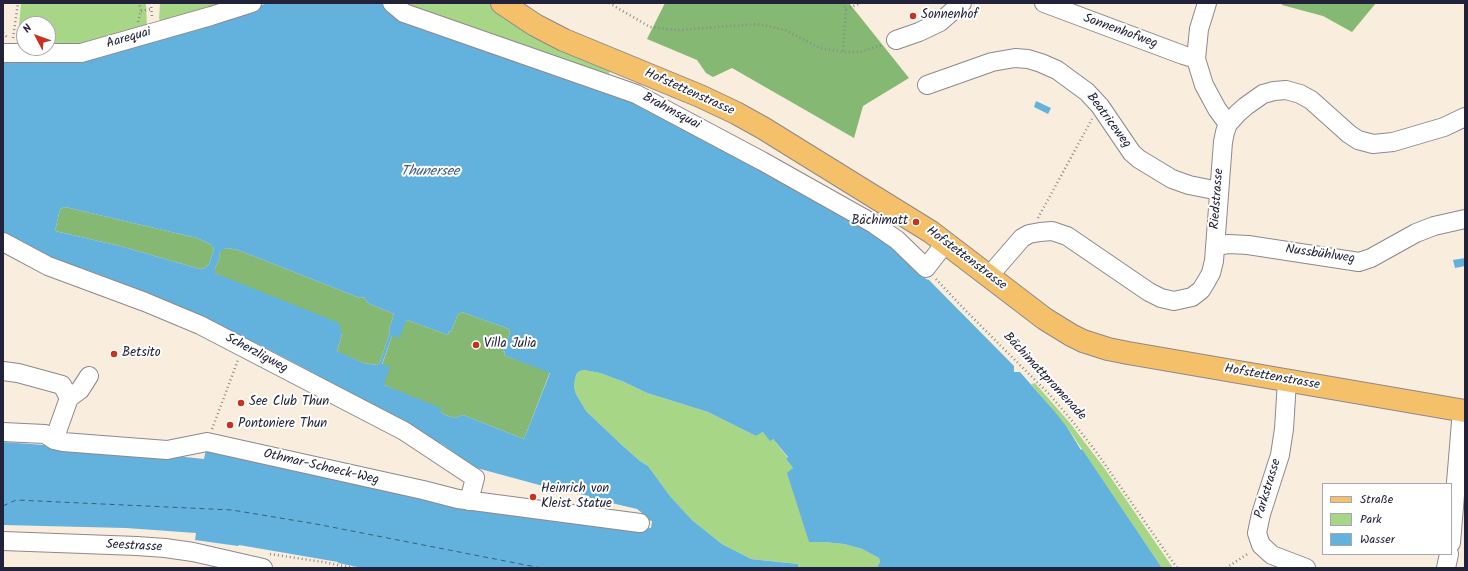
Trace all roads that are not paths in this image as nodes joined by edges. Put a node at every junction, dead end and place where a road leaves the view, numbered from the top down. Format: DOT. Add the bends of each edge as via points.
graph roads {
  1 [pos="252,3"];
  2 [pos="392,3"];
  3 [pos="502,3"];
  4 [pos="962,3"];
  5 [pos="1044,3"];
  6 [pos="1206,3"];
  7 [pos="896,40"];
  8 [pos="3,53"];
  9 [pos="1196,59"];
  10 [pos="927,85"];
  11 [pos="1465,117"];
  12 [pos="1228,124"];
  13 [pos="1219,191"];
  14 [pos="1465,219"];
  15 [pos="946,242"];
  16 [pos="4,246"];
  17 [pos="1215,246"];
  18 [pos="989,276"];
  19 [pos="3,371"];
  20 [pos="89,376"];
  21 [pos="1287,381"];
  22 [pos="69,398"];
  23 [pos="1463,411"];
  24 [pos="3,432"];
  25 [pos="54,440"];
  26 [pos="469,501"];
  27 [pos="640,523"];
  28 [pos="1452,531"];
  29 [pos="3,541"];
  30 [pos="1449,555"];
  31 [pos="263,568"];
  32 [pos="1306,568"];
  33 [pos="1446,568"];
  1 -- 8 [label="street, Aarequai" via="81,54"];
  2 -- 15 [label="street, Brahmsquai" via="404,13 636,94 874,224 897,240 926,268"];
  3 -- 15 [label="main road, Hofstettenstrasse" via="534,25 564,40 736,113"];
  4 -- 7 [label="street" via="940,22"];
  5 -- 9 [label="street, Sonnenhofweg"];
  6 -- 9 [label="street" via="1199,29"];
  9 -- 12 [label="street" via="1204,85"];
  10 -- 13 [label="street, Beatriceweg" via="992,62 1015,58 1041,63 1058,70 1087,92 1139,159 1172,179"];
  11 -- 12 [label="street, Riedstrasse" via="1393,142 1365,143 1349,134 1311,100 1286,90 1263,94 1238,112"];
  12 -- 13 [label="street, Riedstrasse" via="1222,142"];
  13 -- 17 [label="street, Riedstrasse"];
  14 -- 17 [label="street, Nussbühlweg" via="1416,233 1359,262 1248,245"];
  15 -- 18 [label="main road, Hofstettenstrasse"];
  16 -- 26 [label="street, Scherzligweg" via="48,266 200,325 404,431 475,478"];
  17 -- 18 [label="street, Riedstrasse" via="1211,273 1201,290 1192,297 1174,301 1149,292 1067,236 1052,231 1028,234"];
  18 -- 21 [label="main road, Hofstettenstrasse" via="1045,319 1083,341 1128,353"];
  19 -- 22 [label="street" via="62,385"];
  20 -- 22 [label="street" via="80,390"];
  21 -- 23 [label="main road, Hofstettenstrasse"];
  21 -- 32 [label="street, Parkstrasse" via="1280,455 1257,533 1261,545 1272,555"];
  22 -- 25 [label="street"];
  23 -- 28 [label="street"];
  24 -- 25 [label="street, Othmar-Schoeck-Weg" via="45,434"];
  25 -- 26 [label="street, Othmar-Schoeck-Weg" via="167,450 207,442"];
  26 -- 27 [label="street, Othmar-Schoeck-Weg"];
  29 -- 31 [label="street, Seestrasse" via="165,548"];
  30 -- 33 [label="street"];
}
